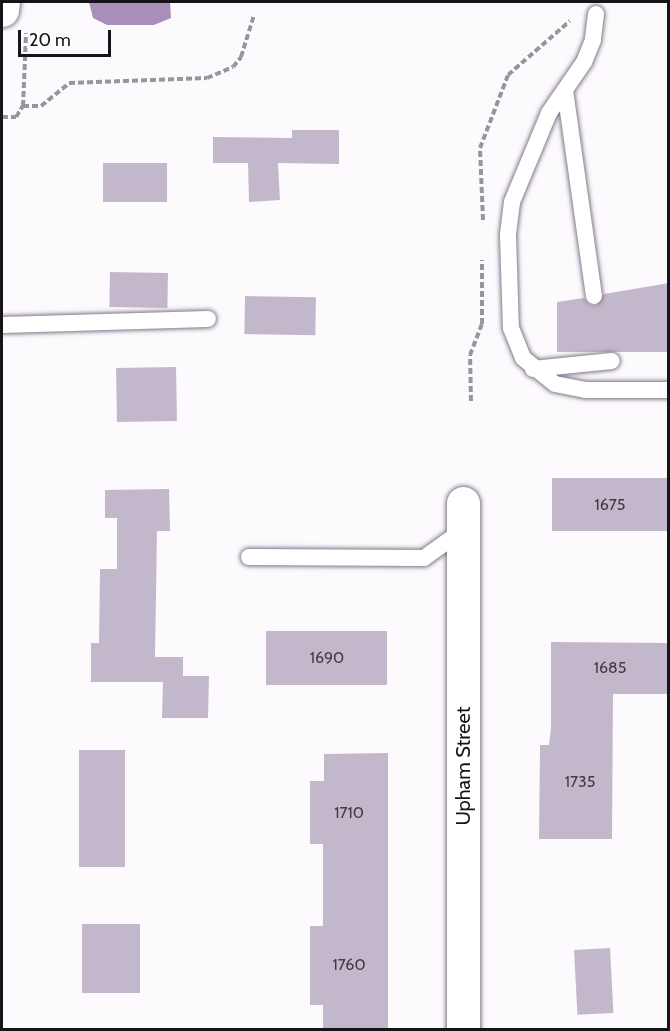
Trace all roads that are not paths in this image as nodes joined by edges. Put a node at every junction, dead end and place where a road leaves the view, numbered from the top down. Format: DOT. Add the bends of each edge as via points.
graph roads {
  1 [pos="3,2"];
  2 [pos="596,14"];
  3 [pos="14,17"];
  4 [pos="565,90"];
  5 [pos="594,296"];
  6 [pos="208,319"];
  7 [pos="2,325"];
  8 [pos="612,361"];
  9 [pos="533,369"];
  10 [pos="669,390"];
  11 [pos="463,516"];
  12 [pos="249,557"];
  13 [pos="463,1029"];
  1 -- 3 [label="street"];
  2 -- 4 [label="lane" via="589,51"];
  4 -- 5 [label="lane"];
  4 -- 9 [label="lane" via="536,139 508,222 511,328 519,350"];
  6 -- 7 [label="lane"];
  8 -- 9 [label="lane"];
  9 -- 10 [label="lane" via="570,388"];
  11 -- 12 [label="lane" via="423,558"];
  11 -- 13 [label="street, Upham Street"];
}
